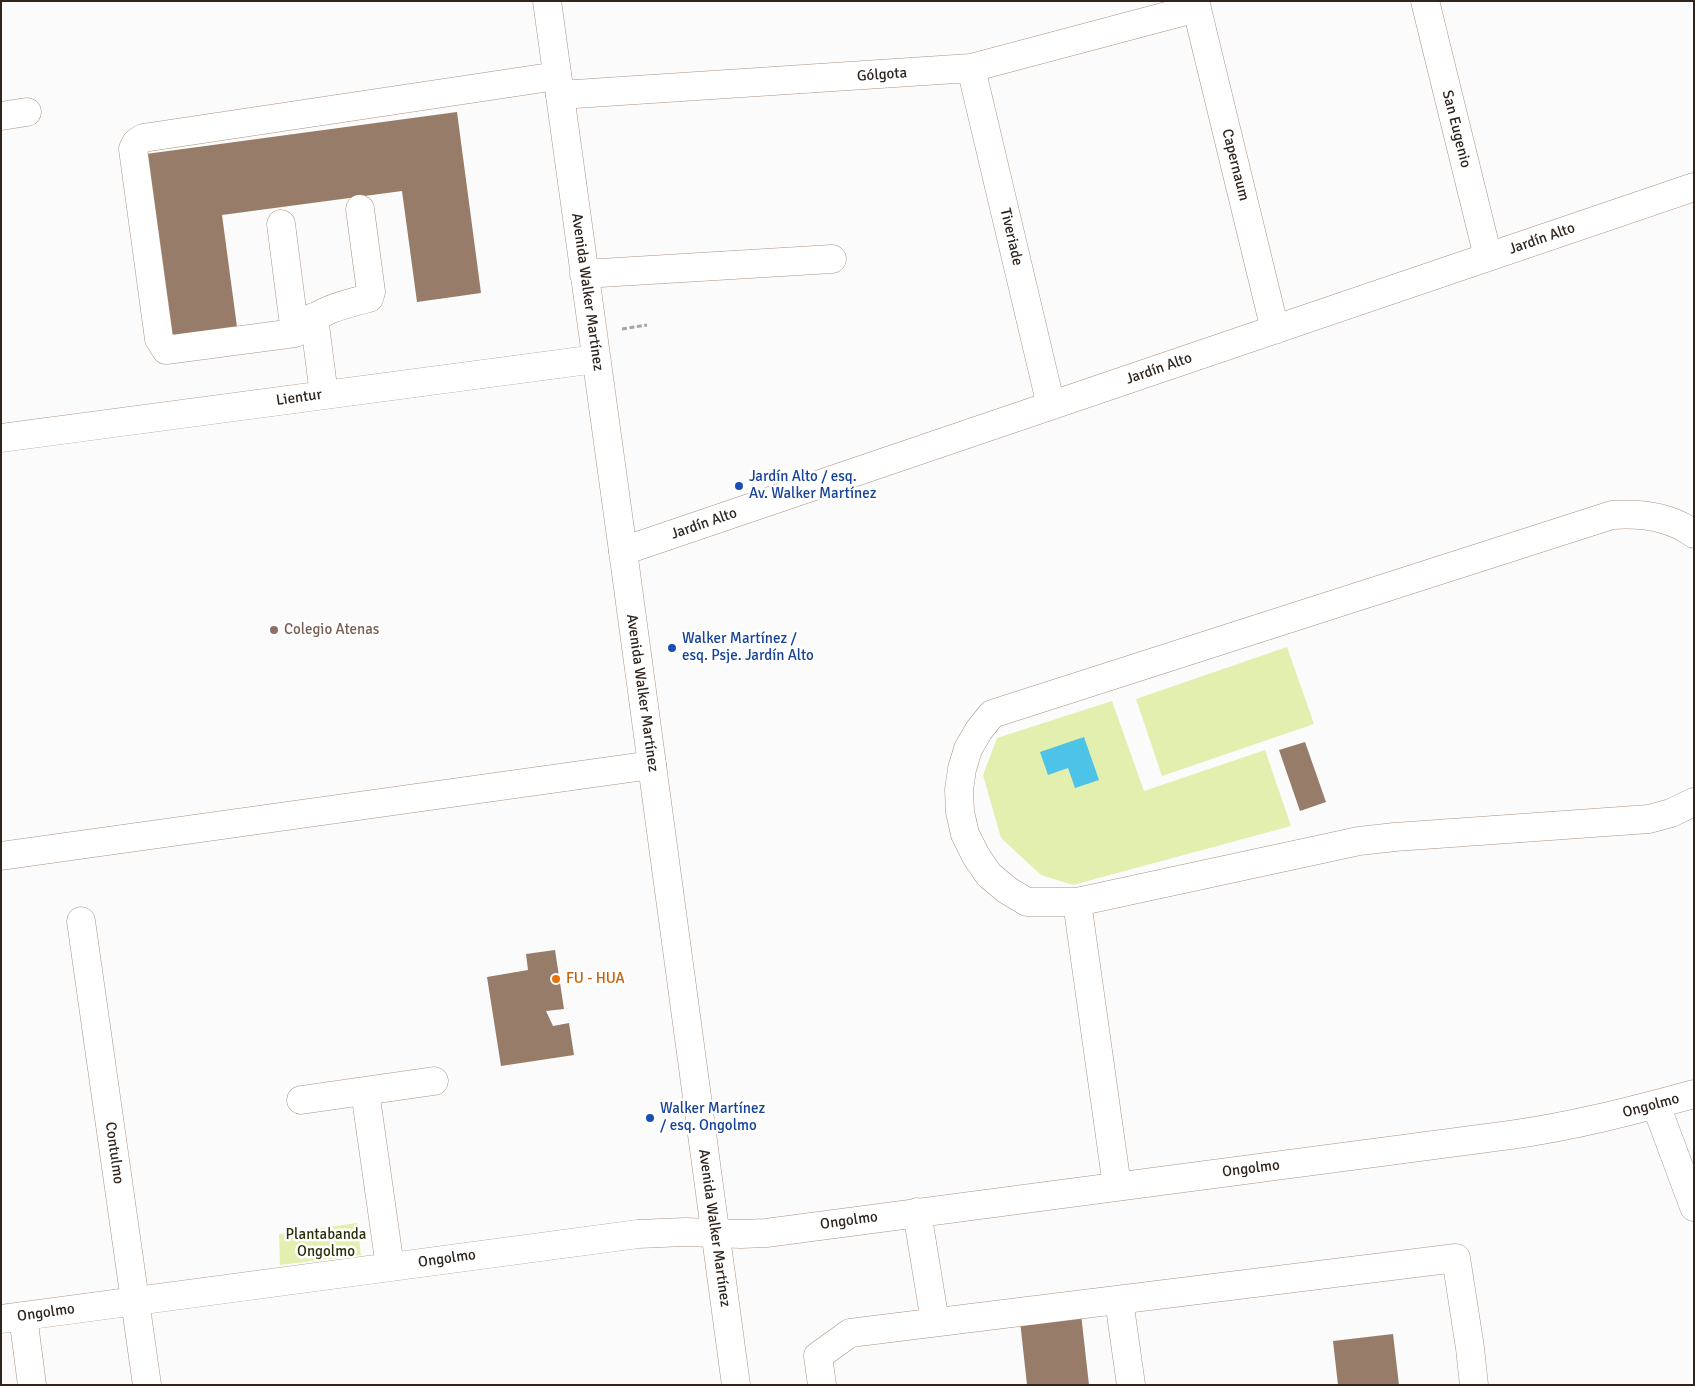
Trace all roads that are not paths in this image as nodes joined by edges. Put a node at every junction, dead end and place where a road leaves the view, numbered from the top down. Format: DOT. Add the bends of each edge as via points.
graph roads {
  1 [pos="547,1"];
  2 [pos="1425,1"];
  3 [pos="1196,5"];
  4 [pos="971,68"];
  5 [pos="558,86"];
  6 [pos="1694,187"];
  7 [pos="360,209"];
  8 [pos="281,224"];
  9 [pos="1488,257"];
  10 [pos="832,259"];
  11 [pos="584,274"];
  12 [pos="304,325"];
  13 [pos="1275,330"];
  14 [pos="596,359"];
  15 [pos="324,395"];
  16 [pos="1051,406"];
  17 [pos="1,438"];
  18 [pos="1694,534"];
  19 [pos="623,551"];
  20 [pos="652,764"];
  21 [pos="1694,802"];
  22 [pos="1,856"];
  23 [pos="1077,902"];
  24 [pos="81,921"];
  25 [pos="434,1081"];
  26 [pos="365,1091"];
  27 [pos="1694,1094"];
  28 [pos="301,1100"];
  29 [pos="1656,1105"];
  30 [pos="1117,1186"];
  31 [pos="1694,1206"];
  32 [pos="917,1212"];
  33 [pos="715,1233"];
  34 [pos="390,1267"];
  35 [pos="1119,1300"];
  36 [pos="134,1301"];
  37 [pos="12,1317"];
  38 [pos="935,1322"];
  39 [pos="32,1385"];
  40 [pos="146,1385"];
  41 [pos="736,1385"];
  42 [pos="822,1385"];
  43 [pos="1131,1385"];
  44 [pos="1474,1385"];
  1 -- 5 [label="street, Avenida Walker Martínez"];
  2 -- 9 [label="street, San Eugenio"];
  3 -- 4 [label="street, Gólgota"];
  3 -- 13 [label="street, Capernaum"];
  4 -- 5 [label="street, Gólgota"];
  4 -- 16 [label="street, Tiveriade"];
  5 -- 11 [label="street, Avenida Walker Martínez"];
  5 -- 12 [label="street, Gólgota" via="143,138 136,143 133,149 161,345 166,350"];
  6 -- 9 [label="street, Jardín Alto"];
  7 -- 12 [label="street" via="371,292 369,298 326,310"];
  8 -- 12 [label="street"];
  9 -- 13 [label="street, Jardín Alto"];
  10 -- 11 [label="street"];
  11 -- 14 [label="street, Avenida Walker Martínez"];
  12 -- 15 [label="street"];
  13 -- 16 [label="street, Jardín Alto"];
  14 -- 15 [label="street, Lientur"];
  14 -- 19 [label="street, Avenida Walker Martínez"];
  15 -- 17 [label="street, Lientur"];
  16 -- 19 [label="street, Jardín Alto"];
  18 -- 23 [label="street" via="1650,516 1612,515 992,714 968,749 962,769 960,812 965,834 989,875 1007,890 1027,902"];
  19 -- 20 [label="street, Avenida Walker Martínez"];
  20 -- 22 [label="street"];
  20 -- 33 [label="street, Avenida Walker Martínez"];
  21 -- 23 [label="street" via="1649,819 1359,841"];
  23 -- 30 [label="street"];
  24 -- 36 [label="street, Contulmo"];
  25 -- 26 [label="street"];
  26 -- 28 [label="street"];
  26 -- 34 [label="street"];
  27 -- 29 [label="street, Ongolmo"];
  29 -- 30 [label="street, Ongolmo" via="1548,1130"];
  29 -- 31 [label="street"];
  30 -- 32 [label="street, Ongolmo"];
  32 -- 33 [label="street, Ongolmo" via="766,1233"];
  32 -- 38 [label="street"];
  33 -- 34 [label="street, Ongolmo" via="638,1234"];
  33 -- 41 [label="street, Avenida Walker Martínez"];
  34 -- 36 [label="street, Ongolmo"];
  35 -- 38 [label="street"];
  35 -- 43 [label="street"];
  35 -- 44 [label="street" via="1456,1258"];
  36 -- 37 [label="street, Ongolmo"];
  36 -- 40 [label="street, Contulmo"];
  37 -- 39 [label="street"];
  38 -- 42 [label="street" via="850,1333 818,1356"];
}
